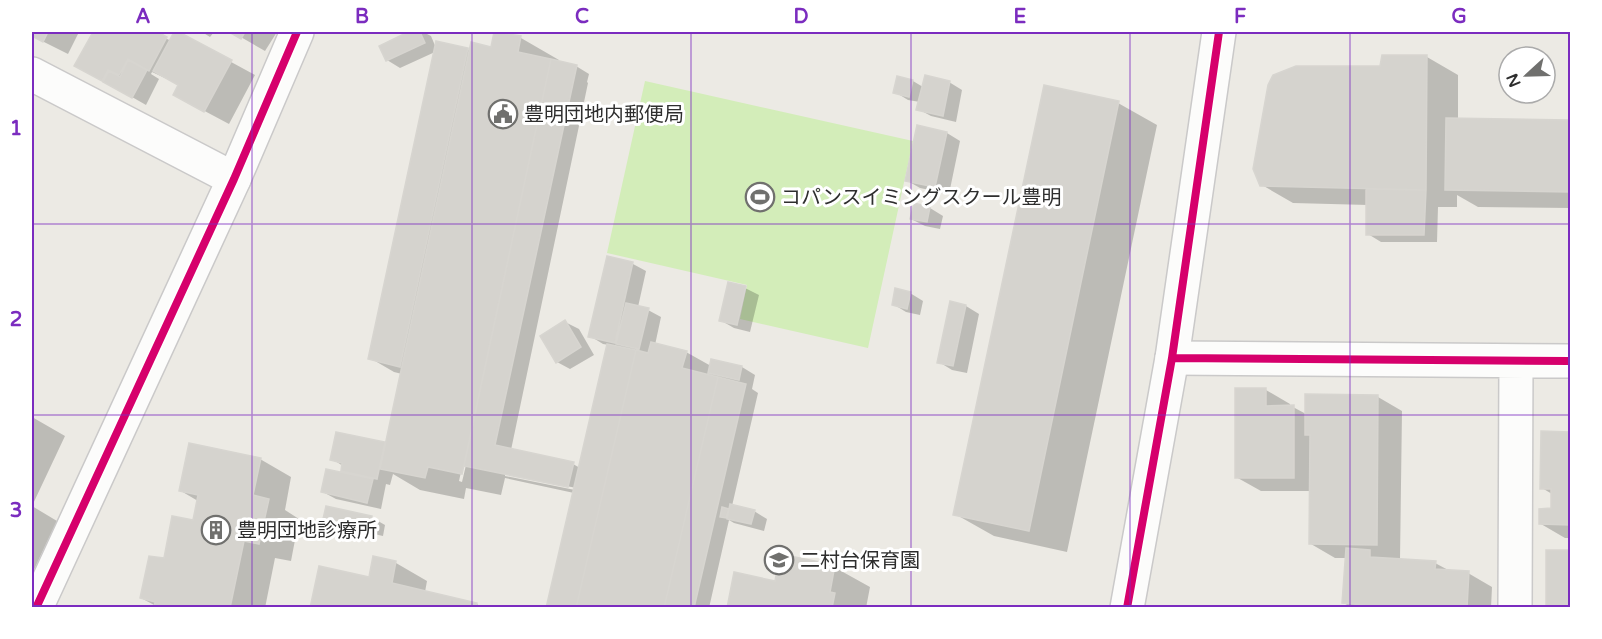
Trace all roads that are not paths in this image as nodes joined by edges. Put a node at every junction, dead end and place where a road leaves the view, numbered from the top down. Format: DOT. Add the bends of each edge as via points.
graph roads {
  1 [pos="297,32"];
  2 [pos="1219,32"];
  3 [pos="32,74"];
  4 [pos="234,179"];
  5 [pos="1172,358"];
  6 [pos="1516,361"];
  7 [pos="1570,361"];
  8 [pos="36,608"];
  9 [pos="1127,608"];
  10 [pos="1515,608"];
  1 -- 4 [label="street"];
  2 -- 5 [label="street"];
  3 -- 4 [label="street"];
  4 -- 8 [label="street"];
  5 -- 6 [label="street"];
  5 -- 9 [label="street"];
  6 -- 7 [label="street"];
  6 -- 10 [label="street"];
}
